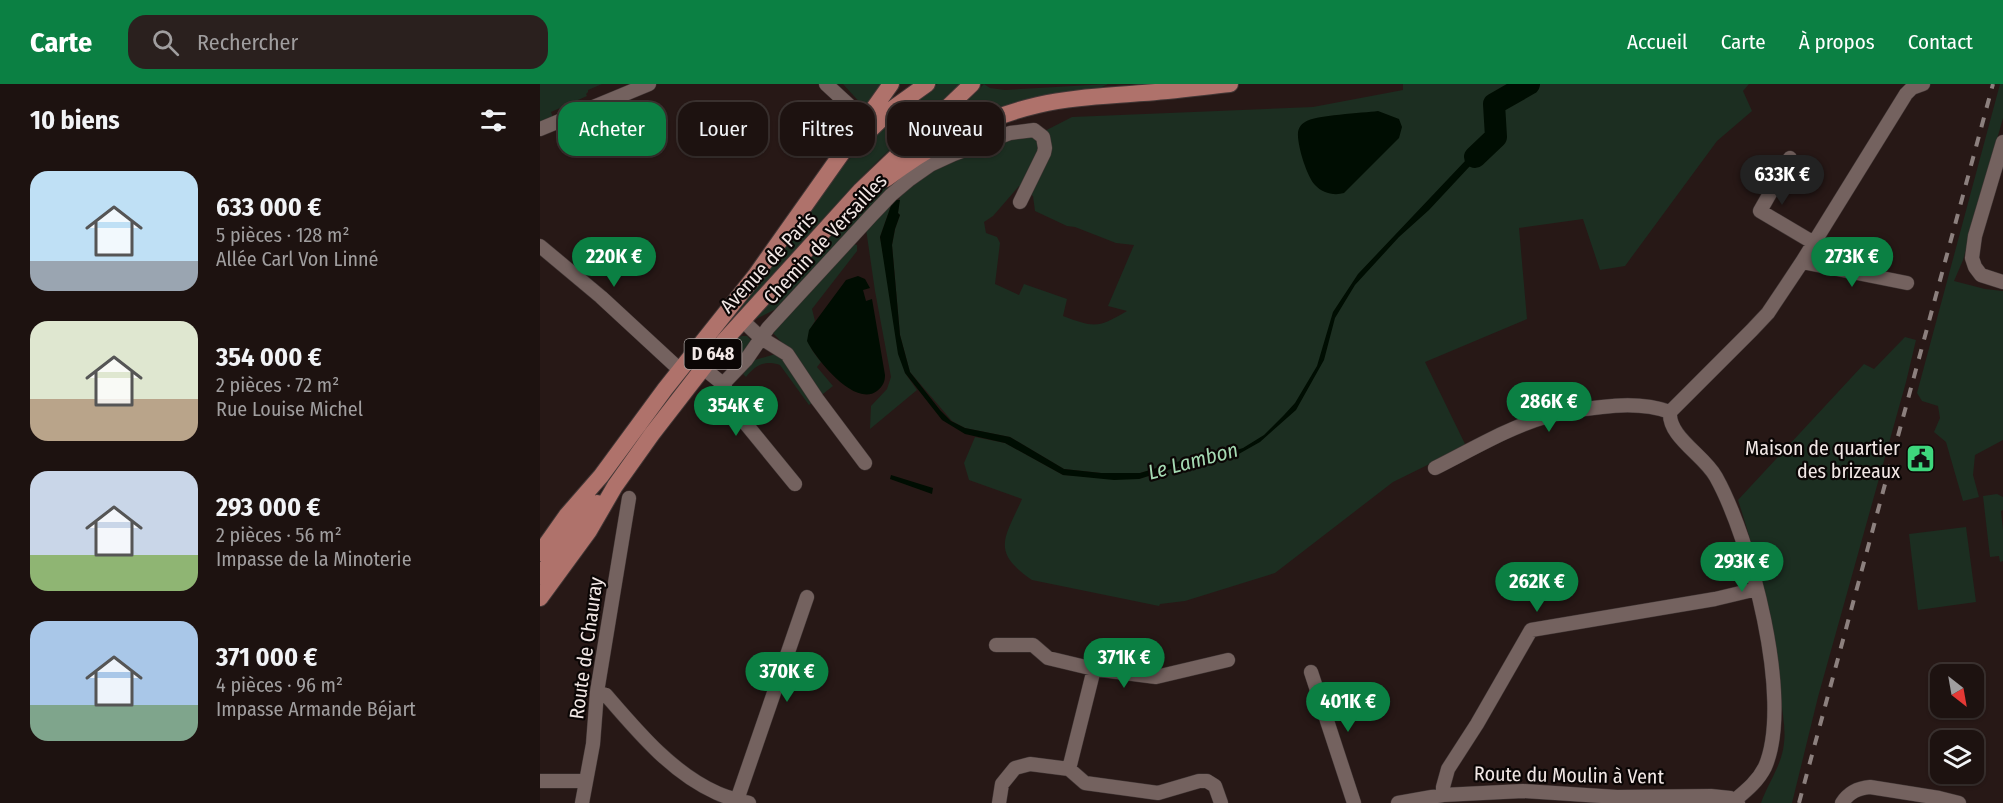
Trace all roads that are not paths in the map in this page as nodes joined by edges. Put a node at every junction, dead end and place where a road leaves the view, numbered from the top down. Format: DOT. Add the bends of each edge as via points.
graph roads {
  1 [pos="649,84"];
  2 [pos="826,84"];
  3 [pos="891,84"];
  4 [pos="927,84"];
  5 [pos="972,84"];
  6 [pos="1230,84"];
  7 [pos="1923,84"];
  8 [pos="846,102"];
  9 [pos="875,106"];
  10 [pos="540,129"];
  11 [pos="2003,142"];
  12 [pos="840,156"];
  13 [pos="1790,158"];
  14 [pos="1020,202"];
  15 [pos="800,213"];
  16 [pos="824,232"];
  17 [pos="1814,243"];
  18 [pos="540,246"];
  19 [pos="1802,262"];
  20 [pos="1907,282"];
  21 [pos="2003,282"];
  22 [pos="742,320"];
  23 [pos="761,338"];
  24 [pos="702,367"];
  25 [pos="680,370"];
  26 [pos="723,384"];
  27 [pos="1670,412"];
  28 [pos="865,463"];
  29 [pos="1435,468"];
  30 [pos="608,481"];
  31 [pos="795,484"];
  32 [pos="629,498"];
  33 [pos="540,553"];
  34 [pos="540,576"];
  35 [pos="1757,589"];
  36 [pos="807,597"];
  37 [pos="540,598"];
  38 [pos="996,645"];
  39 [pos="1228,660"];
  40 [pos="1094,669"];
  41 [pos="1311,672"];
  42 [pos="597,692"];
  43 [pos="1069,769"];
  44 [pos="540,781"];
  45 [pos="586,781"];
  46 [pos="1443,795"];
  47 [pos="1617,800"];
  48 [pos="743,801"];
  49 [pos="1736,801"];
  50 [pos="582,803"];
  51 [pos="999,803"];
  52 [pos="1221,803"];
  53 [pos="1354,803"];
  54 [pos="1398,803"];
  55 [pos="1842,803"];
  56 [pos="1959,803"];
  1 -- 10 [label="street"];
  2 -- 8 [label="street"];
  3 -- 9 [label="main road, Avenue de Paris / D 648"];
  4 -- 15 [label="main road, D 648" via="877,122"];
  5 -- 16 [label="main road, Avenue de Paris / D 648" via="861,190"];
  6 -- 16 [label="main road, D 648" via="1094,97 1007,114 926,151 867,193"];
  7 -- 17 [label="street" via="1906,94"];
  11 -- 21 [label="street" via="1972,258 1982,275"];
  12 -- 15 [label="main road, Avenue de Paris / D 648"];
  13 -- 17 [label="street" via="1760,211"];
  14 -- 23 [label="street, Chemin de Versailles" via="1046,148 1043,137 1034,130 1010,133 930,165 891,195"];
  15 -- 25 [label="main road, Avenue de Paris / D 648"];
  16 -- 22 [label="main road, Avenue de Paris / D 648"];
  17 -- 19 [label="street"];
  18 -- 25 [label="street"];
  19 -- 20 [label="street"];
  19 -- 27 [label="street" via="1752,330"];
  22 -- 23 [label="street"];
  22 -- 24 [label="main road, Avenue de Paris / D 648"];
  23 -- 26 [label="street, Chemin de Versailles"];
  23 -- 28 [label="street" via="787,354"];
  24 -- 26 [label="street"];
  24 -- 30 [label="main road, Avenue de Paris / D 648"];
  25 -- 30 [label="main road, Avenue de Paris / D 648"];
  26 -- 31 [label="street" via="746,424"];
  27 -- 29 [label="street" via="1648,406 1616,405 1548,416"];
  27 -- 35 [label="street" via="1678,434 1705,461 1723,490"];
  30 -- 33 [label="main road, Avenue de Paris" via="567,515"];
  30 -- 34 [label="main road, Avenue de Paris / D 648"];
  30 -- 37 [label="main road, Avenue de Paris" via="589,531"];
  32 -- 42 [label="street, Route de Chauray"];
  35 -- 46 [label="street" via="1531,630 1448,769"];
  35 -- 49 [label="street" via="1770,654 1775,714 1765,766"];
  36 -- 48 [label="street"];
  38 -- 40 [label="street" via="1034,645 1048,658"];
  39 -- 40 [label="street" via="1156,677"];
  40 -- 43 [label="street"];
  41 -- 53 [label="street"];
  42 -- 45 [label="street, Route de Chauray"];
  42 -- 48 [label="street" via="606,695 660,754 687,776 718,794"];
  43 -- 51 [label="street" via="1030,764 1016,768 1002,784"];
  43 -- 52 [label="street" via="1085,783 1158,793 1207,782 1215,786"];
  44 -- 45 [label="street"];
  45 -- 50 [label="street, Route de Chauray"];
  46 -- 47 [label="street, Route du Moulin à Vent" via="1523,791"];
  46 -- 54 [label="street, Route du Moulin à Vent"];
  47 -- 49 [label="street, Route du Moulin à Vent" via="1711,796"];
  55 -- 56 [label="street" via="1850,793 1870,787"];
}
